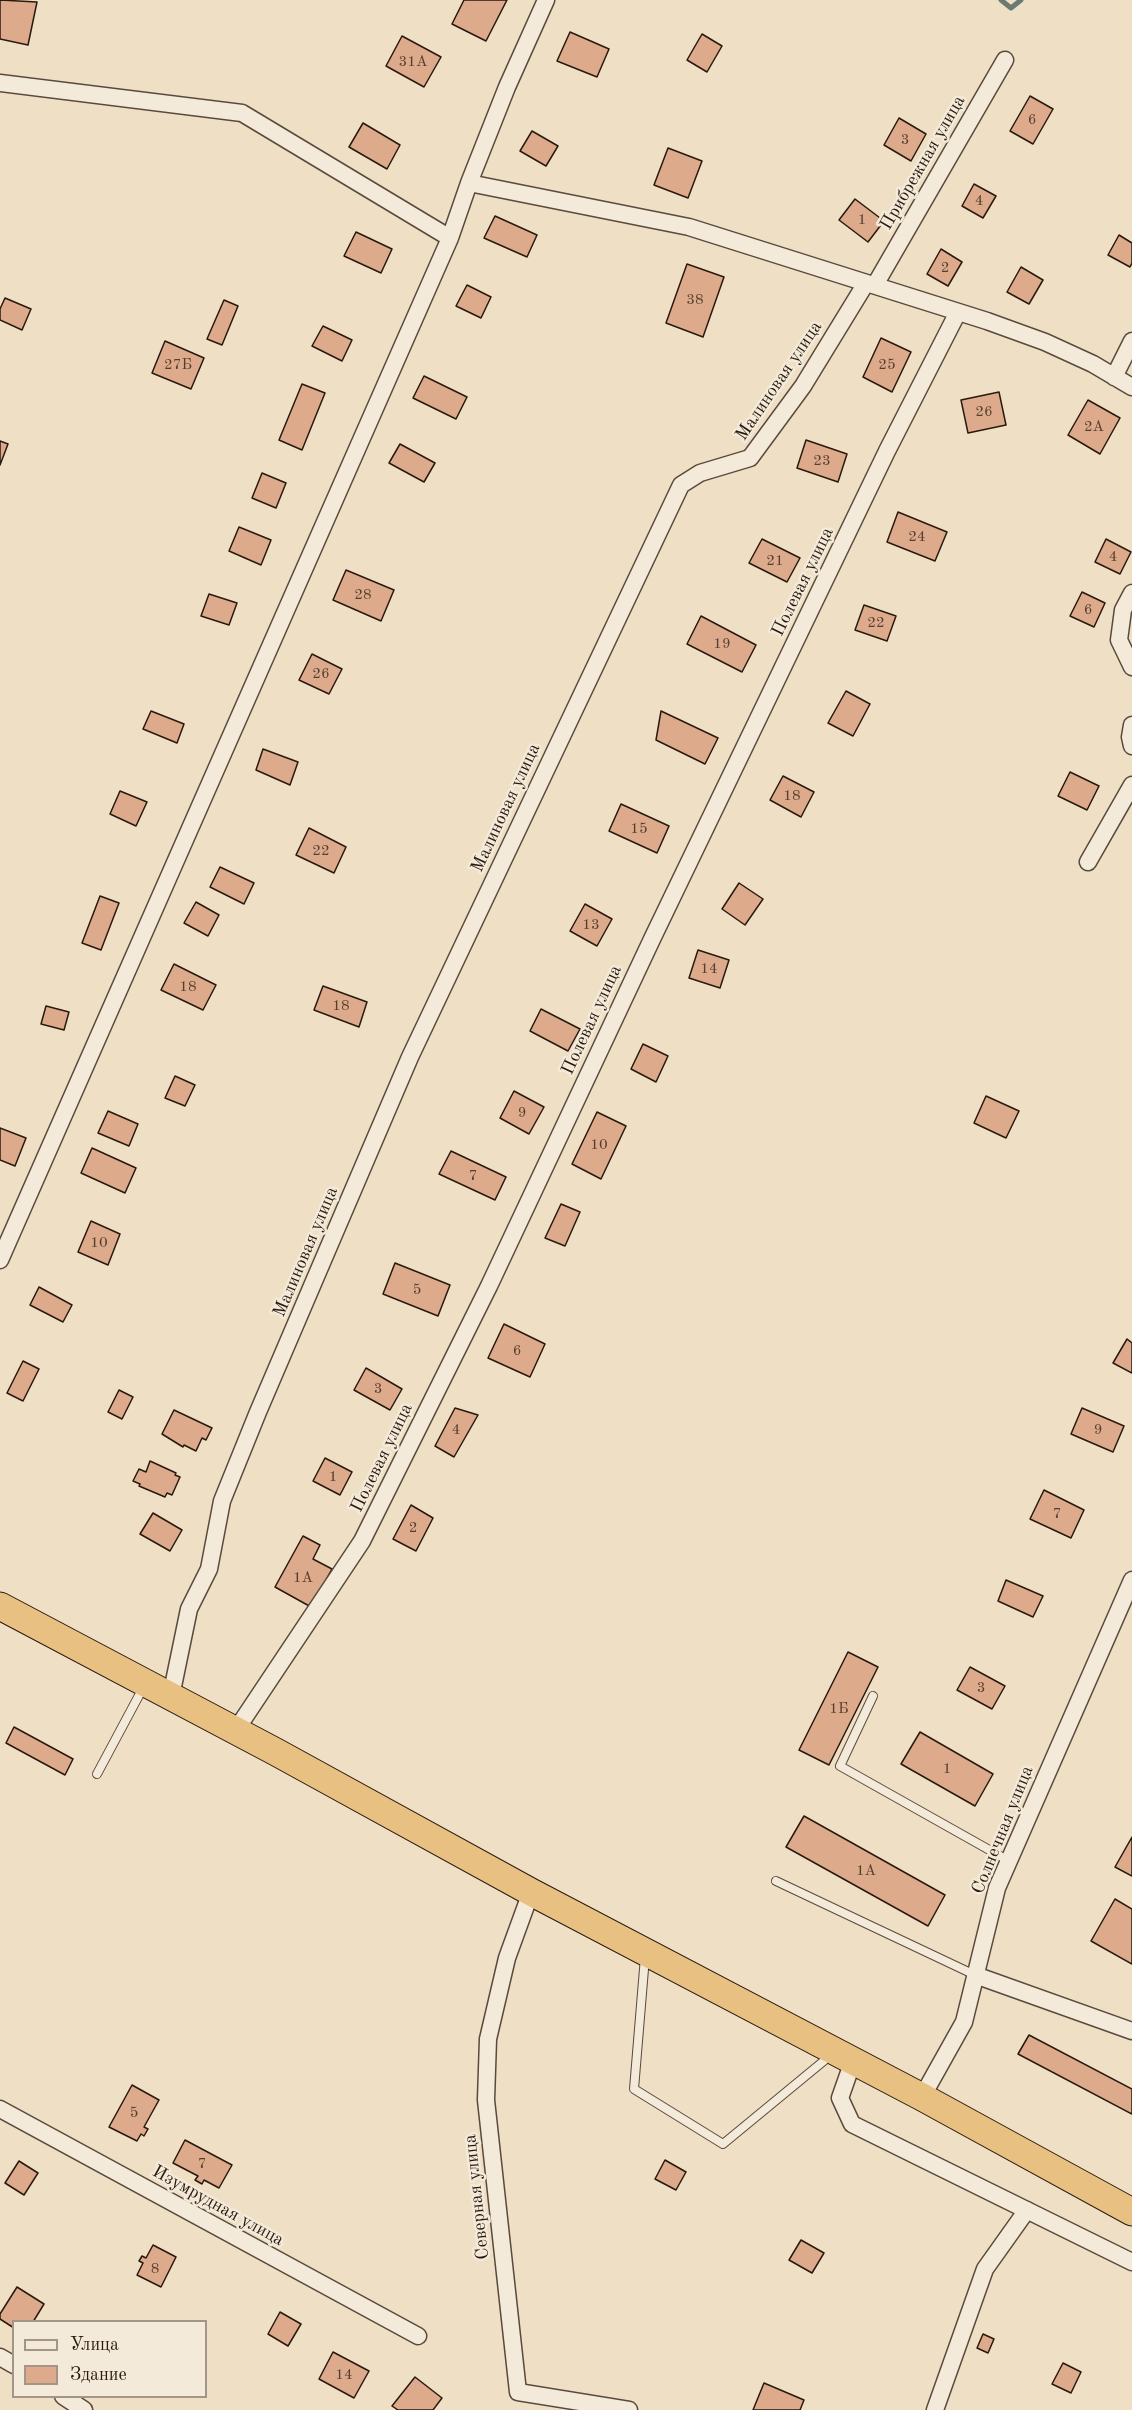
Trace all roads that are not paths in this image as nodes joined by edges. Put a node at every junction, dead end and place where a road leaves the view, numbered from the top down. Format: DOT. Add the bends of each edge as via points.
graph roads {
  1 [pos="546,0"];
  2 [pos="1005,60"];
  3 [pos="0,83"];
  4 [pos="469,183"];
  5 [pos="450,238"];
  6 [pos="870,284"];
  7 [pos="958,312"];
  8 [pos="1132,341"];
  9 [pos="1114,377"];
  10 [pos="1132,387"];
  11 [pos="1132,593"];
  12 [pos="1132,668"];
  13 [pos="1132,725"];
  14 [pos="1132,746"];
  15 [pos="1132,785"];
  16 [pos="1088,862"];
  17 [pos="0,1260"];
  18 [pos="1132,1580"];
  19 [pos="0,1606"];
  20 [pos="146,1683"];
  21 [pos="171,1696"];
  22 [pos="873,1696"];
  23 [pos="236,1730"];
  24 [pos="97,1773"];
  25 [pos="1009,1860"];
  26 [pos="776,1881"];
  27 [pos="531,1892"];
  28 [pos="646,1950"];
  29 [pos="975,1975"];
  30 [pos="1132,2031"];
  31 [pos="844,2056"];
  32 [pos="922,2097"];
  33 [pos="0,2109"];
  34 [pos="1027,2210"];
  35 [pos="1132,2212"];
  36 [pos="1132,2262"];
  37 [pos="418,2336"];
  38 [pos="65,2398"];
  39 [pos="84,2410"];
  40 [pos="628,2410"];
  41 [pos="935,2410"];
  1 -- 4 [label="street"];
  2 -- 6 [label="street, Прибрежная улица"];
  3 -- 5 [label="street" via="242,112"];
  4 -- 5 [label="street"];
  4 -- 6 [label="street" via="689,227"];
  5 -- 17 [label="street"];
  6 -- 7 [label="street"];
  6 -- 21 [label="street, Малиновая улица" via="804,386 750,458 700,472 681,485 410,1057 258,1412 222,1501 209,1569 189,1610"];
  7 -- 9 [label="street" via="1045,342"];
  7 -- 23 [label="street, Полевая улица" via="887,451 489,1286 362,1541"];
  8 -- 9 [label="street"];
  9 -- 10 [label="street"];
  11 -- 12 [label="street" via="1123,610 1119,640"];
  13 -- 14 [label="street"];
  15 -- 16 [label="street"];
  18 -- 25 [label="street, Солнечная улица"];
  19 -- 20 [label="highway"];
  20 -- 21 [label="highway"];
  20 -- 24 [label="lane"];
  21 -- 23 [label="highway"];
  22 -- 25 [label="lane" via="840,1766"];
  23 -- 27 [label="highway"];
  25 -- 29 [label="street, Солнечная улица" via="997,1888"];
  26 -- 29 [label="lane"];
  27 -- 28 [label="highway"];
  27 -- 40 [label="street, Северная улица" via="507,1958 489,2039 486,2100 518,2392"];
  28 -- 31 [label="highway"];
  28 -- 31 [label="lane" via="634,2089 723,2144"];
  29 -- 30 [label="street"];
  29 -- 32 [label="street, Солнечная улица" via="964,2022"];
  31 -- 32 [label="highway"];
  31 -- 34 [label="street" via="840,2098 852,2124"];
  32 -- 35 [label="highway"];
  33 -- 37 [label="street, Изумрудная улица"];
  34 -- 36 [label="street"];
  34 -- 41 [label="street" via="985,2269"];
  38 -- 39 [label="street"];
}
